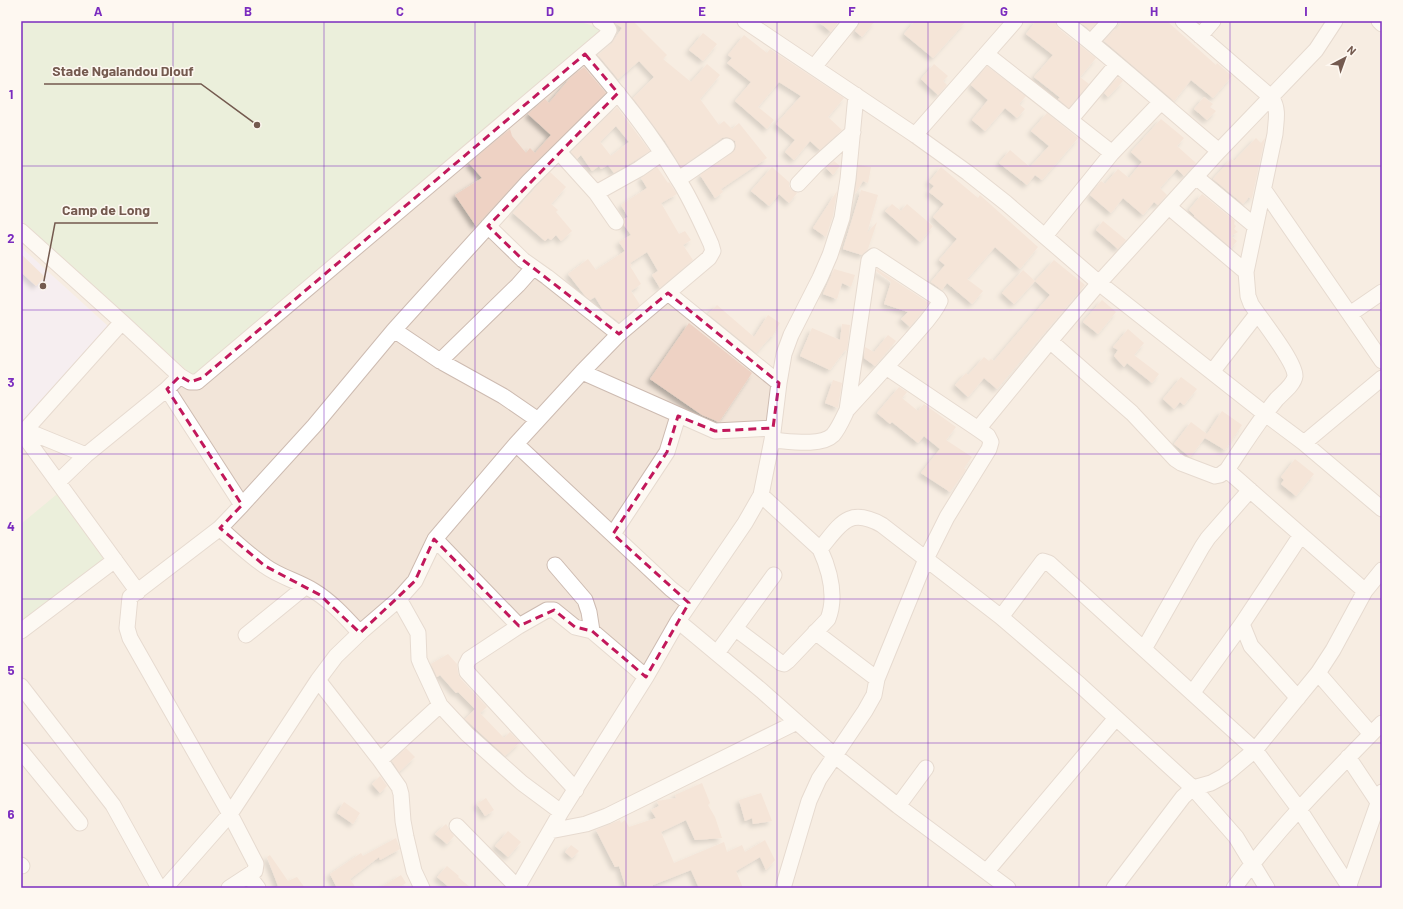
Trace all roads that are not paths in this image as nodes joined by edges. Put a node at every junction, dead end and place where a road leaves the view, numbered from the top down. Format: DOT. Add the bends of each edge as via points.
graph roads {
  1 [pos="600,21"];
  2 [pos="745,21"];
  3 [pos="851,21"];
  4 [pos="1015,21"];
  5 [pos="1064,21"];
  6 [pos="1110,21"];
  7 [pos="1183,21"];
  8 [pos="1213,21"];
  9 [pos="1335,21"];
  10 [pos="1379,21"];
  11 [pos="1382,24"];
  12 [pos="1200,36"];
  13 [pos="1091,42"];
  14 [pos="585,54"];
  15 [pos="986,54"];
  16 [pos="1117,64"];
  17 [pos="814,67"];
  18 [pos="618,93"];
  19 [pos="856,95"];
  20 [pos="1272,98"];
  21 [pos="1160,103"];
  22 [pos="1070,120"];
  23 [pos="853,132"];
  24 [pos="916,135"];
  25 [pos="727,146"];
  26 [pos="1219,151"];
  27 [pos="559,152"];
  28 [pos="662,153"];
  29 [pos="1112,153"];
  30 [pos="1196,177"];
  31 [pos="679,179"];
  32 [pos="798,184"];
  33 [pos="1264,190"];
  34 [pos="596,193"];
  35 [pos="1169,207"];
  36 [pos="616,222"];
  37 [pos="488,226"];
  38 [pos="1255,226"];
  39 [pos="21,231"];
  40 [pos="1045,236"];
  41 [pos="533,268"];
  42 [pos="1246,272"];
  43 [pos="1099,283"];
  44 [pos="1382,292"];
  45 [pos="668,293"];
  46 [pos="1257,314"];
  47 [pos="1350,314"];
  48 [pos="122,322"];
  49 [pos="394,330"];
  50 [pos="619,334"];
  51 [pos="1050,341"];
  52 [pos="440,361"];
  53 [pos="1382,361"];
  54 [pos="886,367"];
  55 [pos="582,372"];
  56 [pos="1212,372"];
  57 [pos="180,376"];
  58 [pos="1382,378"];
  59 [pos="779,383"];
  60 [pos="167,388"];
  61 [pos="847,410"];
  62 [pos="1264,414"];
  63 [pos="678,416"];
  64 [pos="538,420"];
  65 [pos="978,429"];
  66 [pos="23,433"];
  67 [pos="772,434"];
  68 [pos="1304,443"];
  69 [pos="516,444"];
  70 [pos="86,455"];
  71 [pos="1227,470"];
  72 [pos="58,482"];
  73 [pos="1250,490"];
  74 [pos="761,495"];
  75 [pos="242,505"];
  76 [pos="1382,509"];
  77 [pos="220,528"];
  78 [pos="613,534"];
  79 [pos="1301,535"];
  80 [pos="435,539"];
  81 [pos="820,549"];
  82 [pos="926,559"];
  83 [pos="115,560"];
  84 [pos="555,565"];
  85 [pos="1382,570"];
  86 [pos="774,575"];
  87 [pos="306,586"];
  88 [pos="1365,591"];
  89 [pos="138,592"];
  90 [pos="399,599"];
  91 [pos="689,603"];
  92 [pos="1001,617"];
  93 [pos="678,621"];
  94 [pos="1242,624"];
  95 [pos="519,626"];
  96 [pos="736,629"];
  97 [pos="21,631"];
  98 [pos="592,631"];
  99 [pos="815,632"];
  100 [pos="360,633"];
  101 [pos="246,635"];
  102 [pos="1144,649"];
  103 [pos="717,653"];
  104 [pos="1318,673"];
  105 [pos="646,677"];
  106 [pos="877,679"];
  107 [pos="318,680"];
  108 [pos="21,686"];
  109 [pos="1193,692"];
  110 [pos="1298,698"];
  111 [pos="440,705"];
  112 [pos="1116,718"];
  113 [pos="797,722"];
  114 [pos="1382,723"];
  115 [pos="1371,734"];
  116 [pos="1255,750"];
  117 [pos="21,751"];
  118 [pos="834,755"];
  119 [pos="1348,757"];
  120 [pos="380,760"];
  121 [pos="926,768"];
  122 [pos="1193,788"];
  123 [pos="576,790"];
  124 [pos="1381,801"];
  125 [pos="898,806"];
  126 [pos="1299,809"];
  127 [pos="561,812"];
  128 [pos="230,814"];
  129 [pos="80,823"];
  130 [pos="457,826"];
  131 [pos="550,831"];
  132 [pos="1252,863"];
  133 [pos="987,871"];
  134 [pos="249,876"];
  135 [pos="1348,887"];
  136 [pos="159,888"];
  137 [pos="165,888"];
  138 [pos="229,888"];
  139 [pos="258,888"];
  140 [pos="422,888"];
  141 [pos="517,888"];
  142 [pos="782,888"];
  143 [pos="1008,888"];
  144 [pos="1114,888"];
  145 [pos="1234,888"];
  146 [pos="1267,888"];
  1 -- 14 [label="street" via="606,25 606,36"];
  2 -- 17 [label="street"];
  3 -- 17 [label="street"];
  4 -- 15 [label="street"];
  5 -- 13 [label="street"];
  6 -- 13 [label="street"];
  7 -- 12 [label="street"];
  8 -- 12 [label="street"];
  9 -- 20 [label="street" via="1316,50"];
  10 -- 11 [label="street"];
  12 -- 20 [label="street"];
  13 -- 16 [label="street"];
  14 -- 18 [label="street"];
  14 -- 57 [label="street" via="197,382 190,382"];
  15 -- 22 [label="street"];
  15 -- 24 [label="street"];
  16 -- 21 [label="street"];
  16 -- 22 [label="street"];
  17 -- 19 [label="street"];
  18 -- 27 [label="street"];
  18 -- 28 [label="street"];
  19 -- 23 [label="street"];
  19 -- 24 [label="street"];
  20 -- 26 [label="street"];
  20 -- 33 [label="street" via="1277,112"];
  21 -- 26 [label="street"];
  21 -- 29 [label="street"];
  22 -- 29 [label="street"];
  23 -- 32 [label="street"];
  23 -- 59 [label="street" via="844,210 839,229 820,278 791,335 784,354"];
  24 -- 40 [label="street" via="990,190"];
  25 -- 31 [label="street"];
  26 -- 30 [label="street"];
  27 -- 34 [label="street"];
  27 -- 37 [label="street"];
  28 -- 31 [label="street"];
  28 -- 34 [label="street"];
  29 -- 40 [label="street"];
  30 -- 35 [label="street"];
  30 -- 38 [label="street"];
  31 -- 45 [label="street" via="713,251 709,258"];
  33 -- 38 [label="street"];
  33 -- 47 [label="street"];
  34 -- 36 [label="street"];
  35 -- 42 [label="street"];
  35 -- 43 [label="street"];
  37 -- 41 [label="street"];
  37 -- 49 [label="street"];
  38 -- 42 [label="street"];
  39 -- 48 [label="street"];
  40 -- 43 [label="street"];
  41 -- 50 [label="street"];
  41 -- 52 [label="street" via="518,286"];
  42 -- 46 [label="street" via="1248,296"];
  43 -- 51 [label="street"];
  43 -- 56 [label="street"];
  44 -- 47 [label="street"];
  45 -- 50 [label="street"];
  45 -- 59 [label="street"];
  46 -- 56 [label="street"];
  46 -- 62 [label="street" via="1285,354 1295,377 1293,383"];
  47 -- 53 [label="street"];
  48 -- 57 [label="street"];
  48 -- 66 [label="street"];
  49 -- 52 [label="street"];
  49 -- 75 [label="street" via="314,426"];
  50 -- 55 [label="street"];
  51 -- 65 [label="street"];
  51 -- 71 [label="street" via="1132,413 1181,463 1215,476"];
  52 -- 64 [label="street" via="503,396"];
  54 -- 61 [label="street"];
  54 -- 61 [label="street" via="940,301 874,256 869,260"];
  54 -- 65 [label="street"];
  55 -- 63 [label="street"];
  55 -- 64 [label="street"];
  56 -- 62 [label="street"];
  57 -- 60 [label="street"];
  58 -- 68 [label="street"];
  59 -- 67 [label="street"];
  60 -- 70 [label="street"];
  60 -- 75 [label="street"];
  61 -- 67 [label="street" via="838,429 824,441 816,442"];
  62 -- 68 [label="street"];
  62 -- 71 [label="street"];
  63 -- 67 [label="street" via="714,431"];
  63 -- 78 [label="street" via="667,452"];
  64 -- 69 [label="street"];
  65 -- 82 [label="street" via="988,436 991,442 989,449 952,507"];
  66 -- 70 [label="street"];
  66 -- 72 [label="street"];
  67 -- 74 [label="street"];
  68 -- 76 [label="street"];
  69 -- 78 [label="street"];
  69 -- 80 [label="street"];
  70 -- 72 [label="street"];
  71 -- 73 [label="street"];
  72 -- 83 [label="street"];
  73 -- 79 [label="street"];
  73 -- 102 [label="street" via="1208,538"];
  74 -- 81 [label="street"];
  74 -- 91 [label="street" via="745,523"];
  75 -- 77 [label="street"];
  77 -- 87 [label="street" via="265,566 282,577"];
  77 -- 89 [label="street"];
  78 -- 91 [label="street"];
  79 -- 88 [label="street"];
  79 -- 94 [label="street"];
  80 -- 90 [label="street" via="415,581"];
  80 -- 95 [label="street"];
  81 -- 82 [label="street" via="842,522 851,517 864,517 882,525"];
  81 -- 99 [label="street" via="825,560 832,597 828,619"];
  82 -- 92 [label="street"];
  82 -- 106 [label="street"];
  83 -- 89 [label="street"];
  83 -- 97 [label="street"];
  84 -- 98 [label="street" via="585,600 590,612"];
  85 -- 88 [label="street"];
  86 -- 96 [label="street"];
  87 -- 100 [label="street" via="341,613"];
  87 -- 101 [label="street"];
  88 -- 104 [label="street"];
  89 -- 128 [label="street" via="130,597 127,628 130,638"];
  90 -- 100 [label="street"];
  90 -- 111 [label="street" via="418,633 419,659"];
  91 -- 93 [label="street"];
  92 -- 102 [label="street" via="1043,560 1049,562"];
  92 -- 112 [label="street"];
  93 -- 103 [label="street"];
  93 -- 105 [label="street"];
  94 -- 109 [label="street"];
  94 -- 110 [label="street" via="1251,646"];
  95 -- 98 [label="street" via="548,610 554,610 575,627"];
  95 -- 123 [label="street" via="469,659 466,665 467,672"];
  96 -- 99 [label="street" via="784,664"];
  96 -- 103 [label="street"];
  98 -- 105 [label="street"];
  99 -- 106 [label="street"];
  100 -- 107 [label="street" via="336,656"];
  102 -- 109 [label="street"];
  103 -- 113 [label="street"];
  104 -- 110 [label="street"];
  104 -- 115 [label="street"];
  105 -- 123 [label="street"];
  106 -- 118 [label="street" via="874,695 865,711"];
  107 -- 120 [label="street"];
  107 -- 128 [label="street"];
  108 -- 136 [label="street" via="113,805"];
  109 -- 116 [label="street"];
  110 -- 116 [label="street"];
  111 -- 120 [label="street"];
  111 -- 127 [label="street" via="493,758"];
  112 -- 122 [label="street"];
  112 -- 133 [label="street"];
  113 -- 118 [label="street"];
  113 -- 131 [label="street" via="607,816 586,824"];
  114 -- 115 [label="street"];
  115 -- 119 [label="street"];
  116 -- 122 [label="street" via="1224,776"];
  116 -- 126 [label="street"];
  117 -- 129 [label="street"];
  118 -- 125 [label="street"];
  118 -- 142 [label="street" via="809,801"];
  119 -- 124 [label="street"];
  119 -- 126 [label="street"];
  120 -- 140 [label="street" via="401,794 406,837 414,871"];
  121 -- 125 [label="street"];
  122 -- 132 [label="street" via="1236,837"];
  122 -- 144 [label="street" via="1183,797"];
  123 -- 127 [label="street"];
  124 -- 135 [label="street"];
  125 -- 133 [label="street"];
  126 -- 132 [label="street"];
  126 -- 135 [label="street"];
  127 -- 131 [label="street"];
  128 -- 134 [label="street" via="256,864 255,871"];
  128 -- 137 [label="street"];
  130 -- 141 [label="street"];
  131 -- 141 [label="street"];
  132 -- 145 [label="street"];
  132 -- 146 [label="street"];
  133 -- 143 [label="street"];
  134 -- 138 [label="street"];
  134 -- 139 [label="street"];
}
